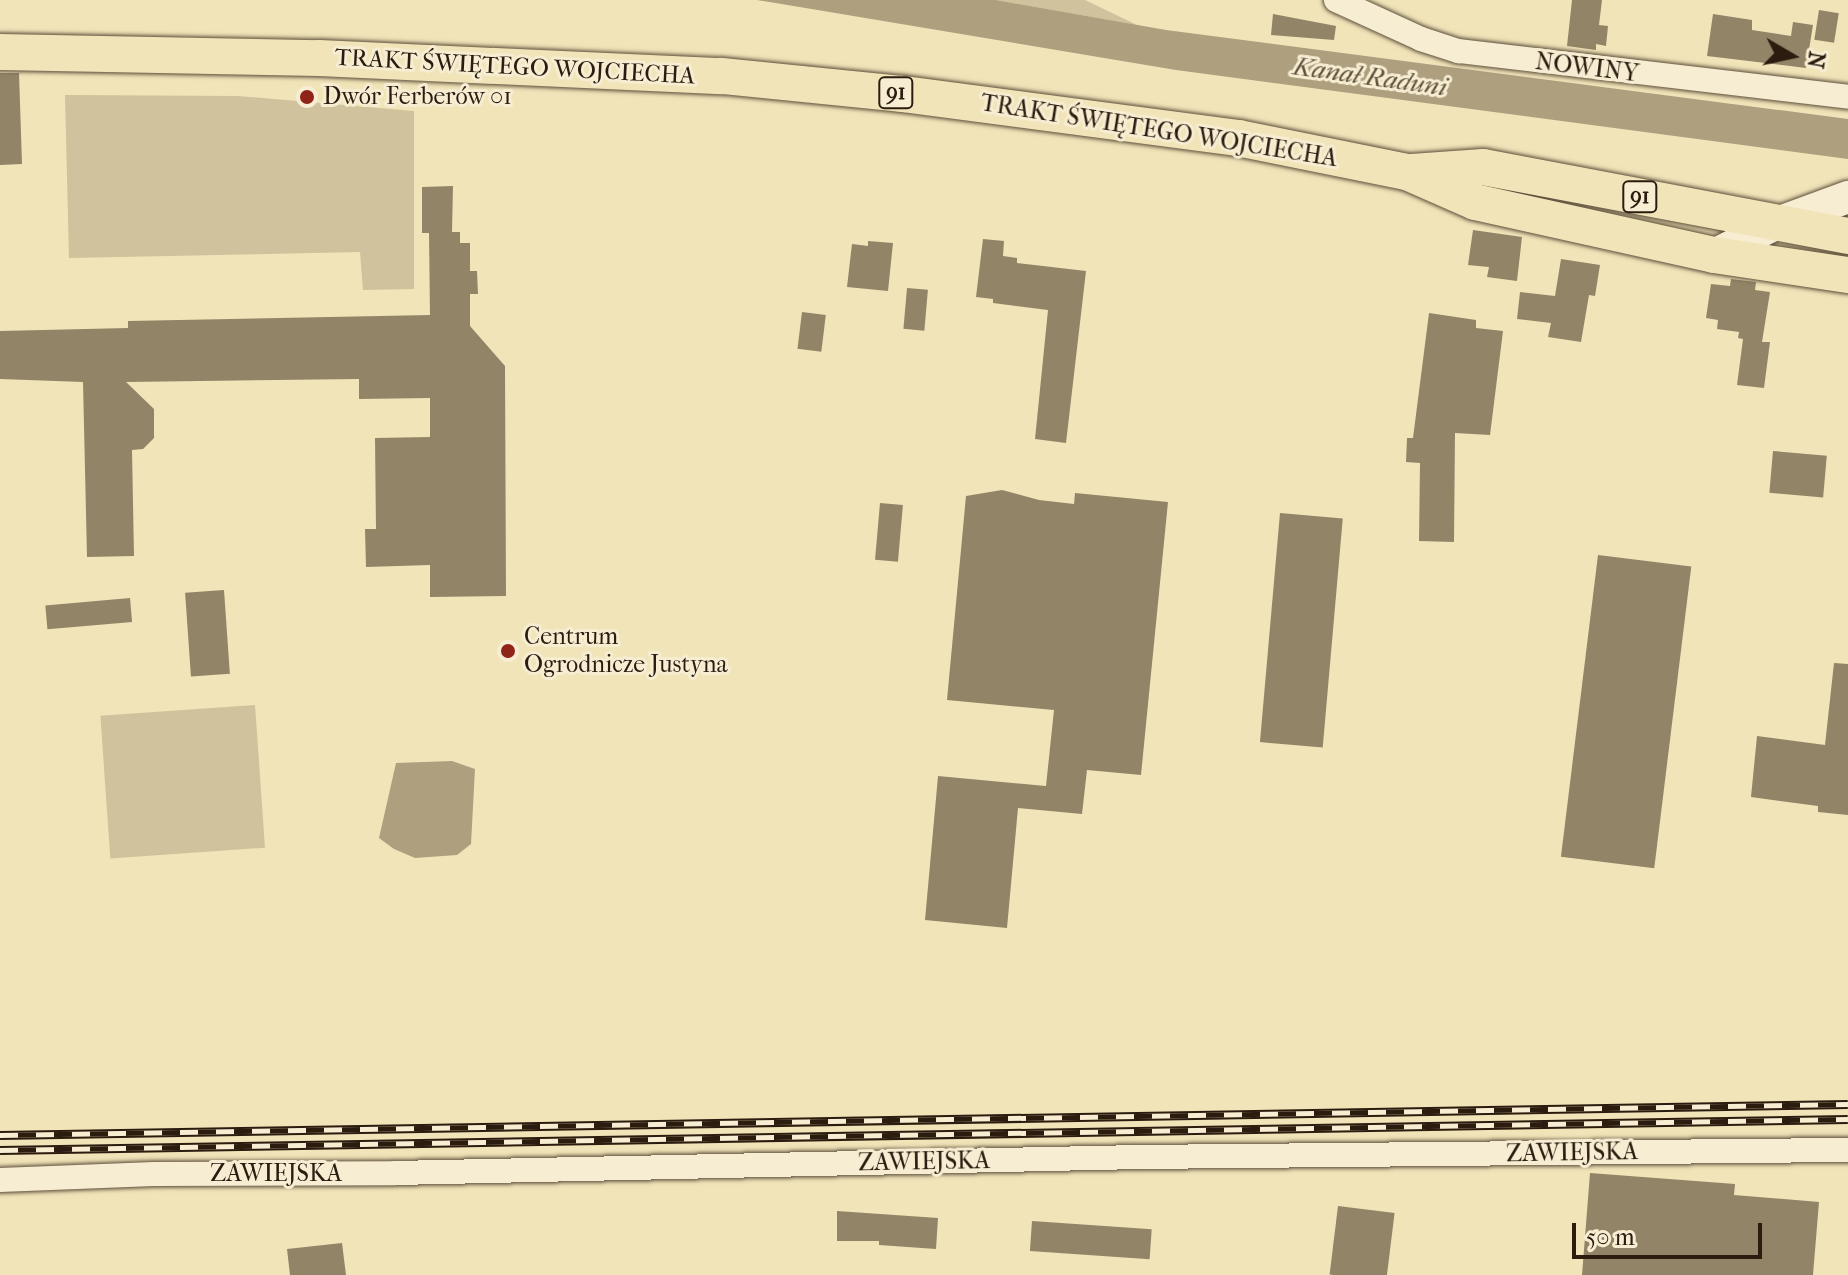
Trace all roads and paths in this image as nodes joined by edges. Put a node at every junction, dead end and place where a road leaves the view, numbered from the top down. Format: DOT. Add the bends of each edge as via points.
graph roads {
  1 [pos="1336,0"];
  2 [pos="0,52"];
  3 [pos="1848,97"];
  4 [pos="1407,172"];
  5 [pos="1848,197"];
  6 [pos="1777,223"];
  7 [pos="1848,236"];
  8 [pos="1714,255"];
  9 [pos="1848,275"];
  10 [pos="1848,1150"];
  11 [pos="0,1180"];
  1 -- 3 [label="street, NOWINY" via="1459,51"];
  2 -- 4 [label="main road, TRAKT ŚWIĘTEGO WOJCIECHA / 91" via="319,58 737,78 1223,136"];
  4 -- 6 [label="main road, TRAKT ŚWIĘTEGO WOJCIECHA / 91" via="1483,167"];
  4 -- 8 [label="main road, TRAKT ŚWIĘTEGO WOJCIECHA / 91" via="1475,202"];
  5 -- 6 [label="main road"];
  6 -- 7 [label="main road, TRAKT ŚWIĘTEGO WOJCIECHA / 91"];
  6 -- 8 [label="main road"];
  8 -- 9 [label="main road, TRAKT ŚWIĘTEGO WOJCIECHA / 91"];
  10 -- 11 [label="street, ZAWIEJSKA" via="1139,1157"];
}
